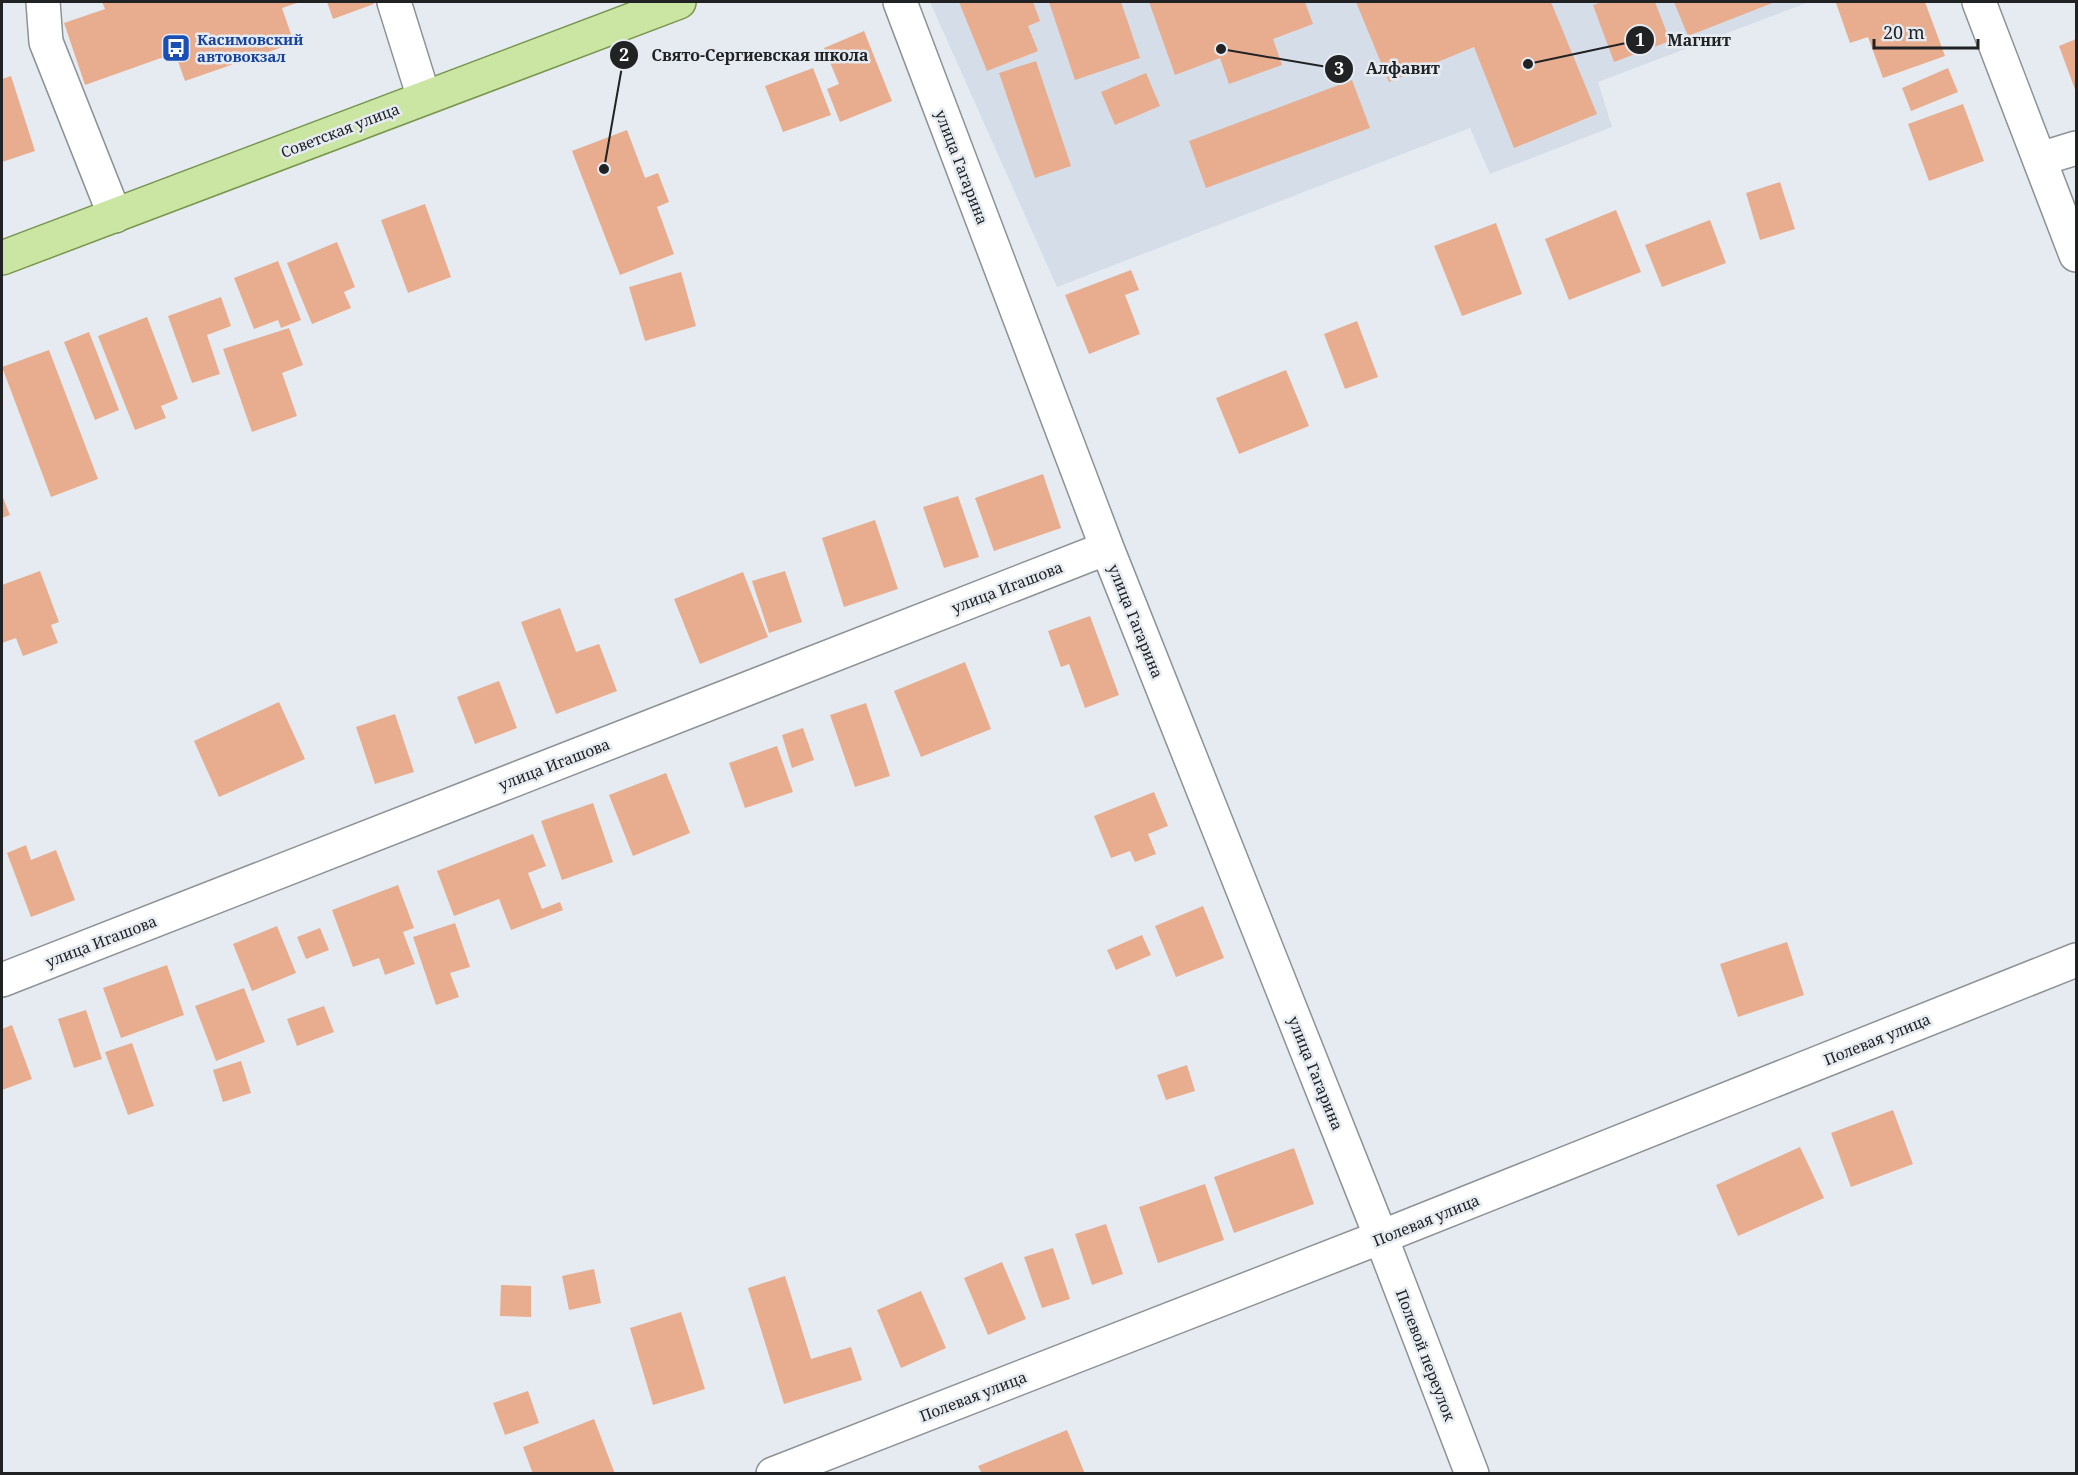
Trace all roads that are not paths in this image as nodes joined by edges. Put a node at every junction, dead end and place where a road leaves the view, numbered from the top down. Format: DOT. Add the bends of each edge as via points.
graph roads {
  1 [pos="43,2"];
  2 [pos="394,2"];
  3 [pos="679,2"];
  4 [pos="900,2"];
  5 [pos="1979,2"];
  6 [pos="424,98"];
  7 [pos="2076,148"];
  8 [pos="2040,159"];
  9 [pos="115,216"];
  10 [pos="2076,255"];
  11 [pos="2,258"];
  12 [pos="1107,548"];
  13 [pos="2076,960"];
  14 [pos="2,980"];
  15 [pos="1381,1237"];
  16 [pos="773,1473"];
  17 [pos="1472,1473"];
  1 -- 9 [label="street" via="46,42"];
  2 -- 6 [label="street"];
  3 -- 6 [label="main road, Советская улица"];
  4 -- 12 [label="street, улица Гагарина"];
  5 -- 8 [label="street"];
  6 -- 9 [label="main road, Советская улица"];
  7 -- 8 [label="street"];
  8 -- 10 [label="street"];
  9 -- 11 [label="main road, Советская улица"];
  12 -- 14 [label="street, улица Игашова"];
  12 -- 15 [label="street, улица Гагарина"];
  13 -- 15 [label="street, Полевая улица"];
  15 -- 16 [label="street, Полевая улица"];
  15 -- 17 [label="street, Полевой переулок"];
}
